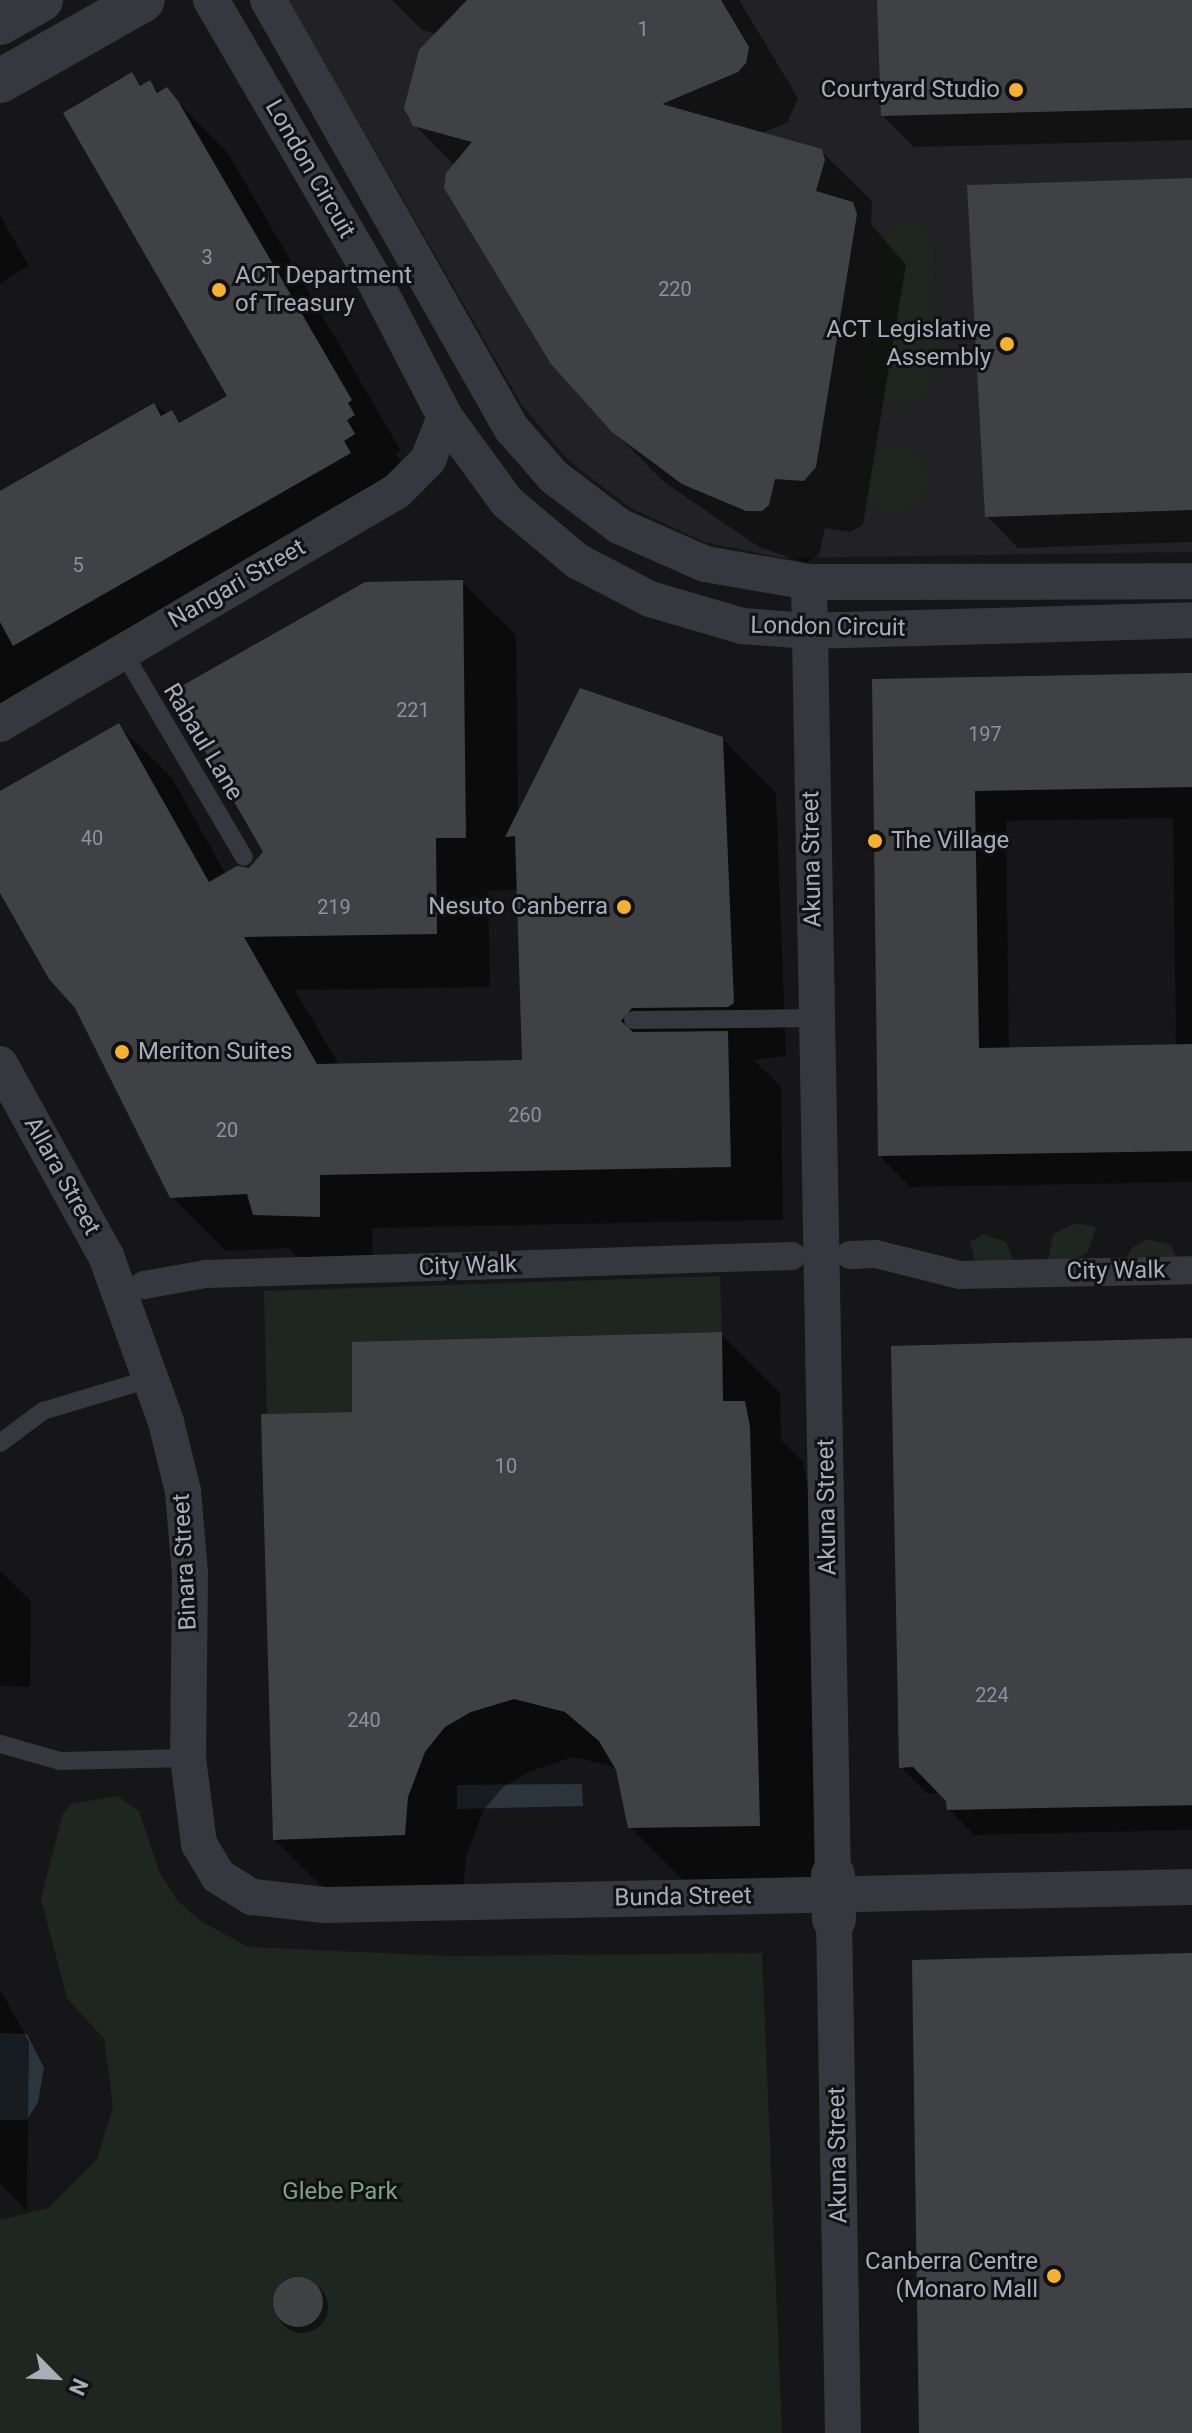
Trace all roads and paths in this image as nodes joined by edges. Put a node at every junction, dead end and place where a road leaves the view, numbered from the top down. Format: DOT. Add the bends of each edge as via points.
graph roads {
  1 [pos="41,0"];
  2 [pos="143,0"];
  3 [pos="211,0"];
  4 [pos="268,0"];
  5 [pos="0,23"];
  6 [pos="0,81"];
  7 [pos="445,417"];
  8 [pos="1192,581"];
  9 [pos="809,582"];
  10 [pos="1192,620"];
  11 [pos="808,631"];
  12 [pos="122,650"];
  13 [pos="0,724"];
  14 [pos="244,857"];
  15 [pos="815,1018"];
  16 [pos="633,1020"];
  17 [pos="0,1064"];
  18 [pos="850,1255"];
  19 [pos="792,1256"];
  20 [pos="1192,1270"];
  21 [pos="132,1288"];
  22 [pos="153,1378"];
  23 [pos="0,1443"];
  24 [pos="0,1744"];
  25 [pos="188,1758"];
  26 [pos="199,1844"];
  27 [pos="1192,1887"];
  28 [pos="834,1896"];
  29 [pos="843,2433"];
  1 -- 5 [label="street"];
  2 -- 6 [label="street"];
  3 -- 7 [label="street, London Circuit" via="372,276"];
  4 -- 9 [label="street, London Circuit" via="512,429 554,477 619,526 664,549 750,575"];
  7 -- 11 [label="street, London Circuit" via="507,502 544,536 612,581 700,616 742,626"];
  7 -- 12 [label="street, Nangari Street" via="428,460 397,491"];
  8 -- 9 [label="street, London Circuit"];
  9 -- 11 [label="street, Akuna Street"];
  10 -- 11 [label="street, London Circuit"];
  11 -- 15 [label="street, Akuna Street"];
  12 -- 13 [label="street, Nangari Street"];
  12 -- 14 [label="lane, Rabaul Lane"];
  15 -- 16 [label="lane"];
  15 -- 28 [label="street, Akuna Street"];
  17 -- 21 [label="street, Allara Street" via="106,1256"];
  18 -- 20 [label="street, City Walk" via="876,1254 960,1275"];
  19 -- 21 [label="street, City Walk" via="206,1274"];
  21 -- 22 [label="street, Binara Street"];
  22 -- 23 [label="lane" via="43,1411"];
  22 -- 25 [label="street, Binara Street" via="183,1491 190,1574"];
  24 -- 25 [label="lane" via="60,1761"];
  25 -- 26 [label="street, Binara Street"];
  26 -- 28 [label="street, Bunda Street" via="218,1876 252,1897 287,1904"];
  27 -- 28 [label="street, Bunda Street"];
  28 -- 29 [label="street, Akuna Street"];
}
